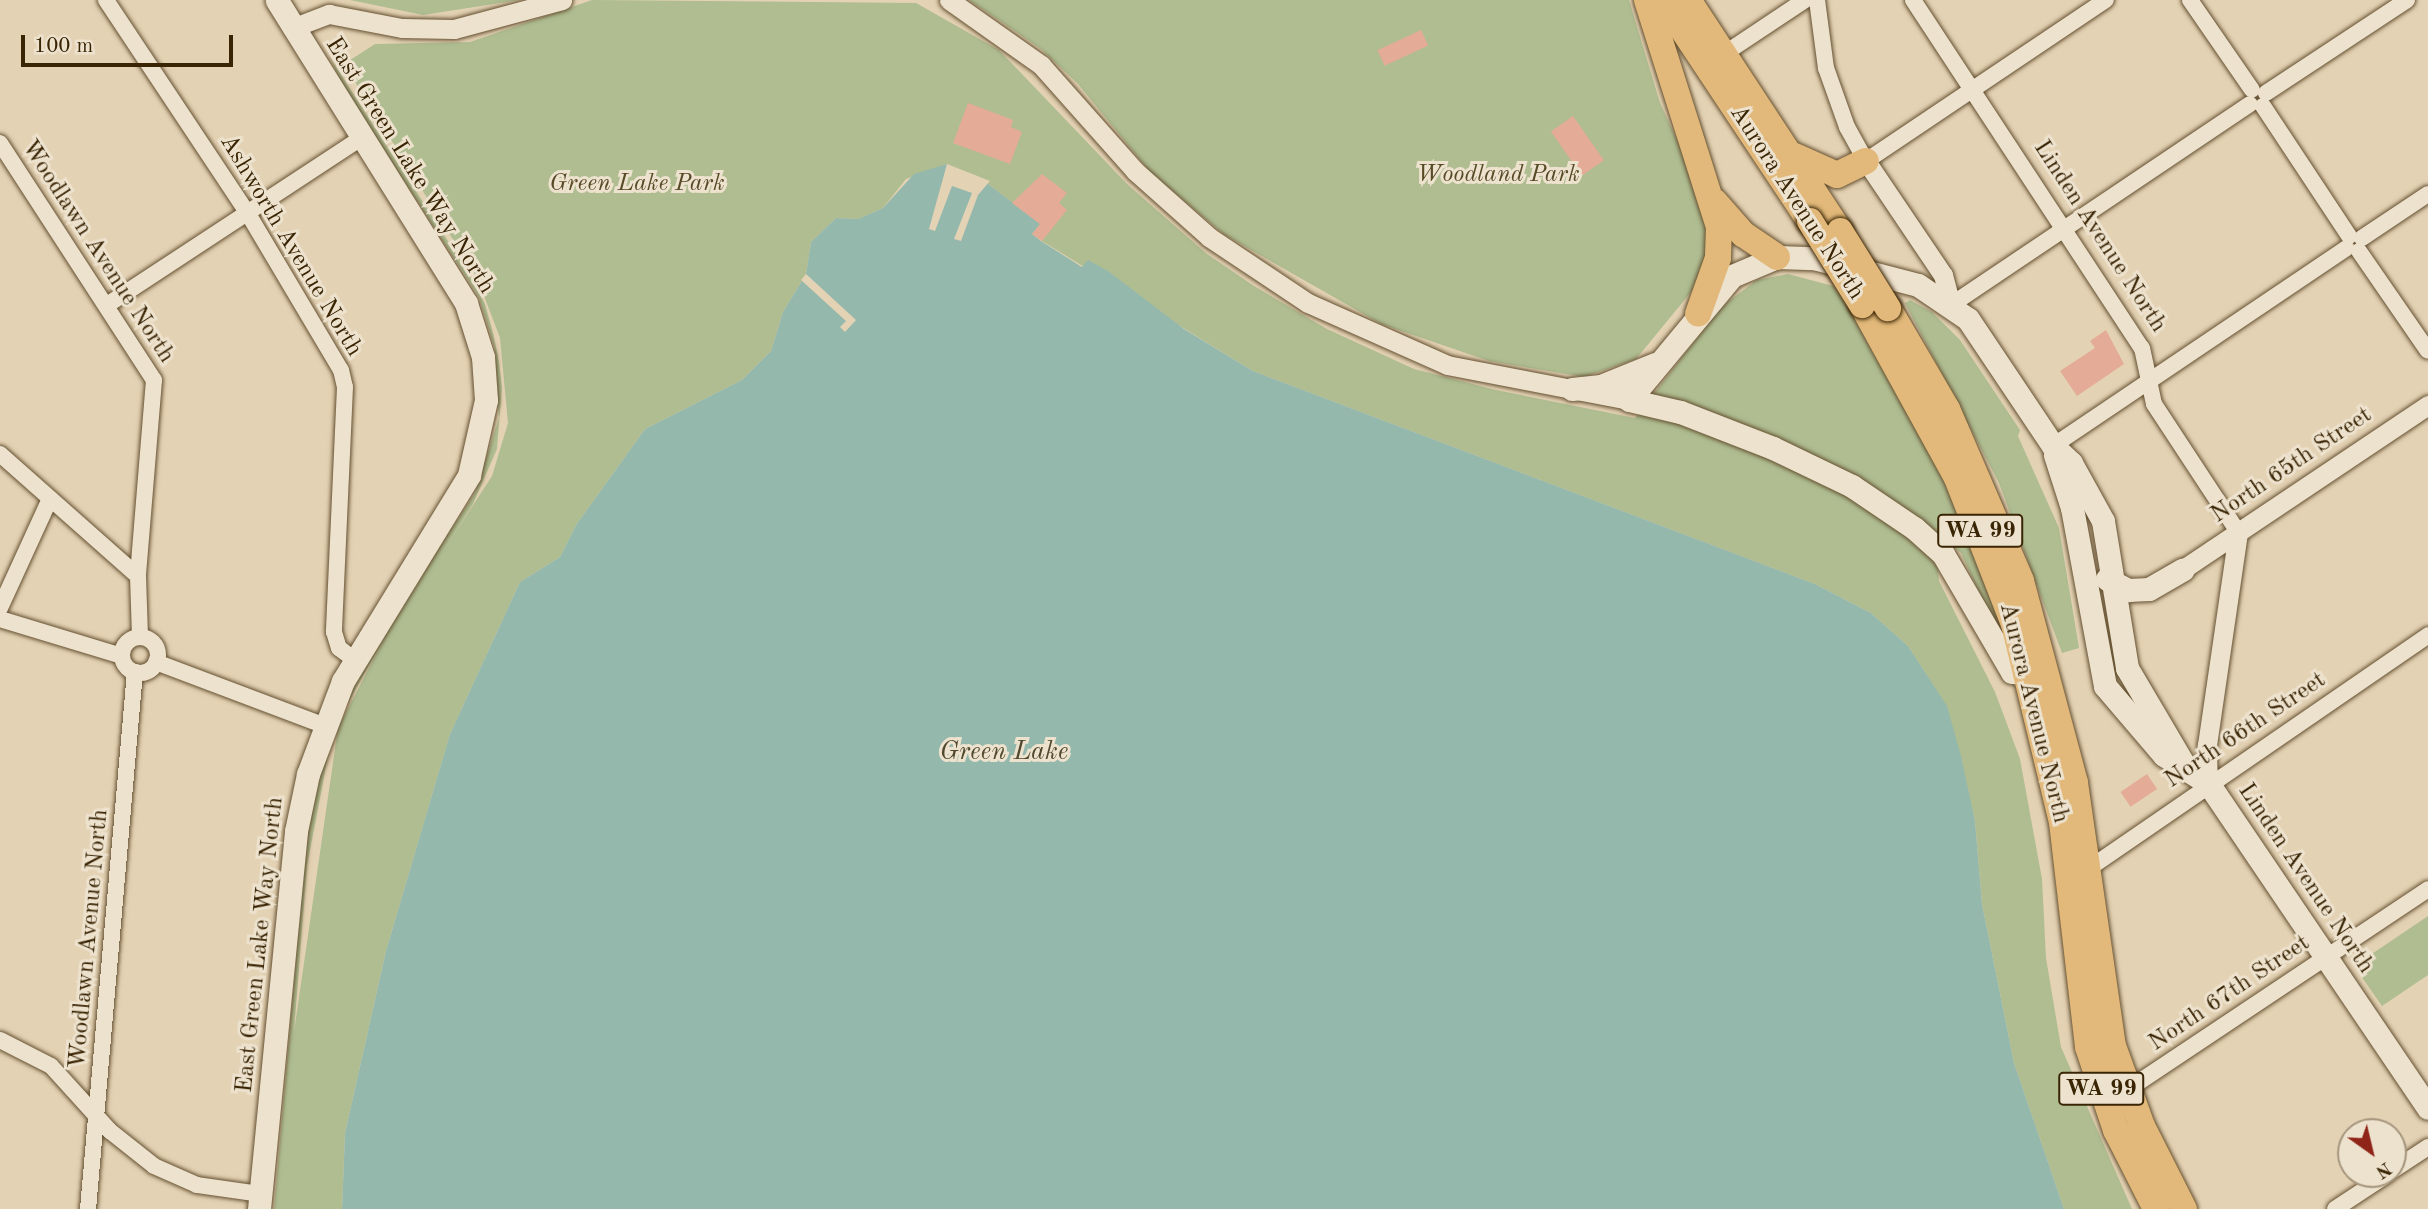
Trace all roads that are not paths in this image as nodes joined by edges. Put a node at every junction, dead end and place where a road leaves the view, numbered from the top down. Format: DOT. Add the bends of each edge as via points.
graph roads {
  1 [pos="106,0"];
  2 [pos="277,0"];
  3 [pos="562,0"];
  4 [pos="949,0"];
  5 [pos="1647,0"];
  6 [pos="1663,0"];
  7 [pos="1688,0"];
  8 [pos="1805,0"];
  9 [pos="1817,0"];
  10 [pos="1913,0"];
  11 [pos="2106,0"];
  12 [pos="2190,0"];
  13 [pos="2407,0"];
  14 [pos="292,28"];
  15 [pos="1724,54"];
  16 [pos="1972,90"];
  17 [pos="2258,98"];
  18 [pos="360,139"];
  19 [pos="0,143"];
  20 [pos="1790,152"];
  21 [pos="1866,161"];
  22 [pos="2428,194"];
  23 [pos="1714,201"];
  24 [pos="247,212"];
  25 [pos="2064,229"];
  26 [pos="2354,243"];
  27 [pos="1777,257"];
  28 [pos="107,305"];
  29 [pos="1951,305"];
  30 [pos="1698,314"];
  31 [pos="2428,351"];
  32 [pos="1667,358"];
  33 [pos="2150,381"];
  34 [pos="1572,389"];
  35 [pos="1629,400"];
  36 [pos="2428,405"];
  37 [pos="2053,446"];
  38 [pos="0,454"];
  39 [pos="50,499"];
  40 [pos="2072,509"];
  41 [pos="2103,520"];
  42 [pos="2238,532"];
  43 [pos="2183,569"];
  44 [pos="138,576"];
  45 [pos="2117,586"];
  46 [pos="0,608"];
  47 [pos="0,619"];
  48 [pos="2428,635"];
  49 [pos="140,638"];
  50 [pos="122,656"];
  51 [pos="355,660"];
  52 [pos="156,662"];
  53 [pos="135,672"];
  54 [pos="2029,674"];
  55 [pos="2132,679"];
  56 [pos="2112,697"];
  57 [pos="323,725"];
  58 [pos="2183,763"];
  59 [pos="2208,783"];
  60 [pos="2091,867"];
  61 [pos="2428,890"];
  62 [pos="2326,957"];
  63 [pos="0,1040"];
  64 [pos="2127,1090"];
  65 [pos="2428,1108"];
  66 [pos="97,1116"];
  67 [pos="2428,1147"];
  68 [pos="2407,1161"];
  69 [pos="2367,1188"];
  70 [pos="259,1202"];
  71 [pos="88,1209"];
  72 [pos="2156,1209"];
  73 [pos="2184,1209"];
  74 [pos="2335,1209"];
  1 -- 24 [label="street, Ashworth Avenue North"];
  2 -- 14 [label="main road, East Green Lake Way North"];
  3 -- 14 [label="street" via="454,29 402,28 329,14"];
  4 -- 34 [label="street" via="1021,47 1161,197 1283,287 1415,354 1514,381"];
  5 -- 23 [label="highway"];
  6 -- 54 [label="highway, Aurora Avenue North / WA 99, bridge" via="1862,304 1957,478"];
  7 -- 15 [label="highway, Aurora Avenue North / WA 99"];
  8 -- 15 [label="street"];
  9 -- 21 [label="street" via="1826,68 1847,127"];
  10 -- 16 [label="street, Linden Avenue North"];
  11 -- 16 [label="street"];
  12 -- 17 [label="street"];
  13 -- 17 [label="street"];
  14 -- 18 [label="main road, East Green Lake Way North"];
  15 -- 20 [label="highway, Aurora Avenue North / WA 99"];
  16 -- 21 [label="street"];
  16 -- 25 [label="street, Linden Avenue North"];
  17 -- 25 [label="street"];
  17 -- 26 [label="street"];
  18 -- 24 [label="street"];
  18 -- 51 [label="main road, East Green Lake Way North" via="466,303 483,357 486,400 469,475"];
  19 -- 28 [label="street, Woodlawn Avenue North"];
  20 -- 21 [label="highway" via="1831,174"];
  20 -- 60 [label="highway, Aurora Avenue North / WA 99, bridge" via="1947,409 2021,581 2056,697"];
  21 -- 29 [label="street" via="1943,275"];
  22 -- 26 [label="street"];
  23 -- 27 [label="highway" via="1743,234"];
  23 -- 30 [label="highway" via="1720,247"];
  24 -- 28 [label="street"];
  24 -- 51 [label="street, Ashworth Avenue North" via="334,355 345,387 334,632 339,648"];
  25 -- 29 [label="street"];
  25 -- 33 [label="street, Linden Avenue North" via="2142,348"];
  26 -- 31 [label="street"];
  26 -- 33 [label="street"];
  27 -- 29 [label="main road" via="1814,258 1918,285"];
  27 -- 30 [label="main road" via="1732,276"];
  28 -- 44 [label="street, Woodlawn Avenue North" via="152,372 156,388"];
  29 -- 37 [label="main road" via="1968,319"];
  30 -- 32 [label="main road"];
  32 -- 34 [label="main road" via="1610,383"];
  32 -- 35 [label="main road"];
  33 -- 37 [label="street"];
  33 -- 42 [label="street, Linden Avenue North" via="2154,404"];
  34 -- 35 [label="street"];
  35 -- 54 [label="main road" via="1681,412 1773,448 1852,486 1914,527 1943,554 2012,672"];
  36 -- 42 [label="street, North 65th Street"];
  37 -- 40 [label="main road"];
  37 -- 41 [label="main road" via="2071,464"];
  38 -- 39 [label="street"];
  39 -- 44 [label="street"];
  39 -- 46 [label="street"];
  40 -- 45 [label="main road" via="2097,568"];
  40 -- 56 [label="main road" via="2098,671"];
  41 -- 43 [label="main road" via="2123,580 2143,583"];
  41 -- 45 [label="main road"];
  42 -- 43 [label="street, North 65th Street"];
  42 -- 59 [label="street, Linden Avenue North" via="2207,745"];
  43 -- 45 [label="main road" via="2149,589"];
  44 -- 49 [label="street, Woodlawn Avenue North"];
  45 -- 55 [label="main road" via="2122,649"];
  47 -- 50 [label="street"];
  48 -- 59 [label="street, North 66th Street"];
  49 -- 50 [label="street" via="130,641"];
  49 -- 52 [label="street" via="155,645"];
  50 -- 53 [label="street"];
  51 -- 57 [label="main road, East Green Lake Way North"];
  52 -- 53 [label="street" via="149,670"];
  52 -- 57 [label="street"];
  53 -- 66 [label="street, Woodlawn Avenue North"];
  54 -- 72 [label="highway, Aurora Avenue North / WA 99" via="2062,822 2088,1047 2116,1130"];
  55 -- 56 [label="main road"];
  55 -- 58 [label="main road"];
  56 -- 58 [label="main road" via="2164,755"];
  57 -- 70 [label="main road, East Green Lake Way North" via="296,831"];
  58 -- 59 [label="main road"];
  59 -- 60 [label="street, North 66th Street"];
  59 -- 62 [label="main road, Linden Avenue North"];
  60 -- 64 [label="highway, Aurora Avenue North / WA 99" via="2104,1001"];
  61 -- 62 [label="street, North 67th Street"];
  62 -- 64 [label="street, North 67th Street"];
  62 -- 65 [label="main road, Linden Avenue North"];
  63 -- 66 [label="street" via="51,1066"];
  64 -- 73 [label="highway, Aurora Avenue North / WA 99"];
  66 -- 70 [label="street" via="137,1154 175,1177"];
  66 -- 71 [label="street, Woodlawn Avenue North"];
  67 -- 68 [label="street"];
  69 -- 74 [label="street"];
}
